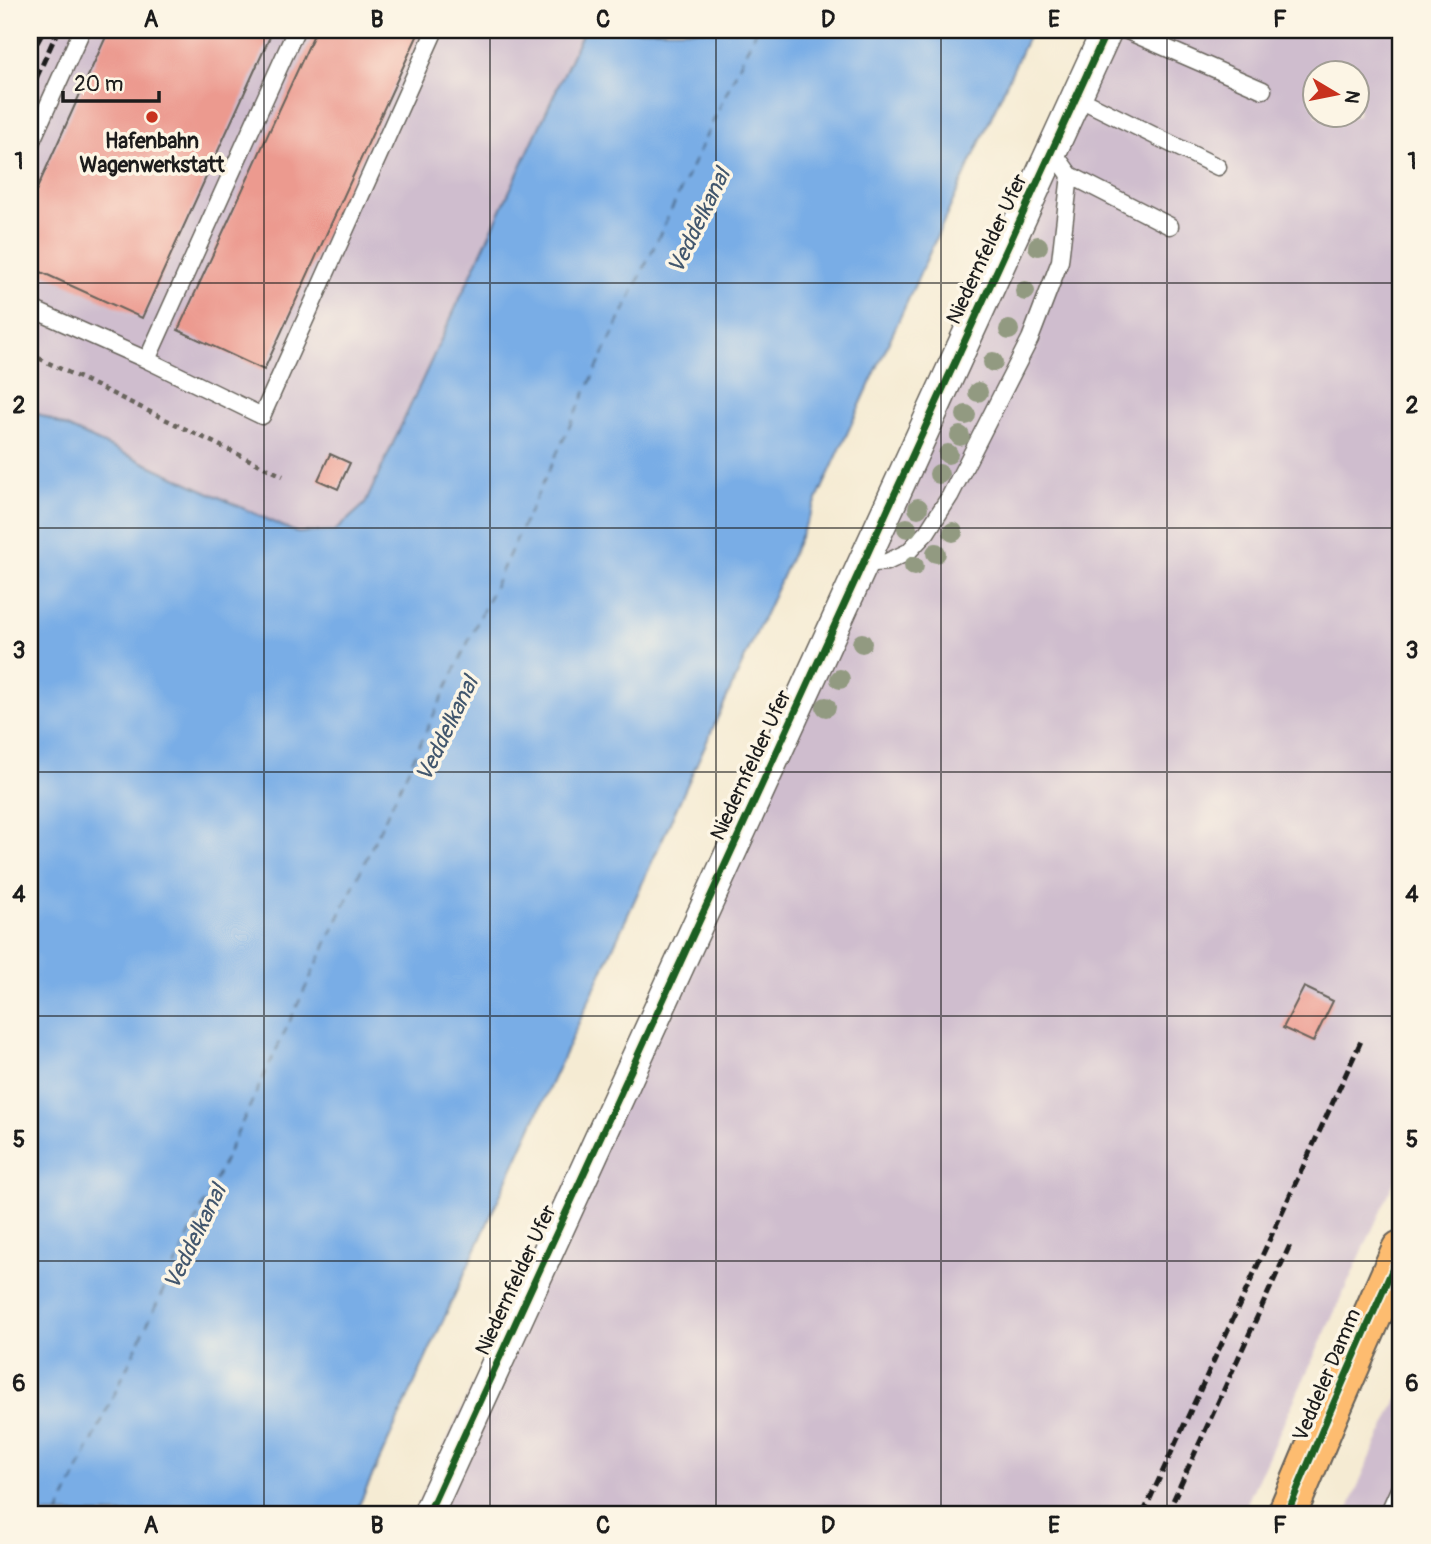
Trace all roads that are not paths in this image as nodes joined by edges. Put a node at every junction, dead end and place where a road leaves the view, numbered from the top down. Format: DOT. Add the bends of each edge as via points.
graph roads {
  1 [pos="82,30"];
  2 [pos="296,30"];
  3 [pos="435,30"];
  4 [pos="1107,30"];
  5 [pos="1125,30"];
  6 [pos="1263,90"];
  7 [pos="1076,97"];
  8 [pos="30,145"];
  9 [pos="1052,150"];
  10 [pos="1218,167"];
  11 [pos="1070,175"];
  12 [pos="1170,226"];
  13 [pos="30,309"];
  14 [pos="148,360"];
  15 [pos="862,564"];
  16 [pos="1401,1250"];
  17 [pos="1401,1485"];
  18 [pos="428,1514"];
  19 [pos="1287,1514"];
  20 [pos="1388,1514"];
  1 -- 8 [label="lane"];
  2 -- 14 [label="lane"];
  3 -- 14 [label="lane" via="262,416"];
  4 -- 7 [label="street, Niedernfelder Ufer"];
  5 -- 6 [label="lane"];
  7 -- 9 [label="street, Niedernfelder Ufer"];
  7 -- 10 [label="lane"];
  9 -- 11 [label="lane"];
  9 -- 15 [label="street, Niedernfelder Ufer"];
  11 -- 12 [label="lane"];
  11 -- 15 [label="lane" via="1060,261 1030,339 950,496 908,552 887,562"];
  13 -- 14 [label="lane"];
  15 -- 18 [label="street, Niedernfelder Ufer"];
  16 -- 19 [label="main road, Veddeler Damm"];
  17 -- 20 [label="lane"];
}
